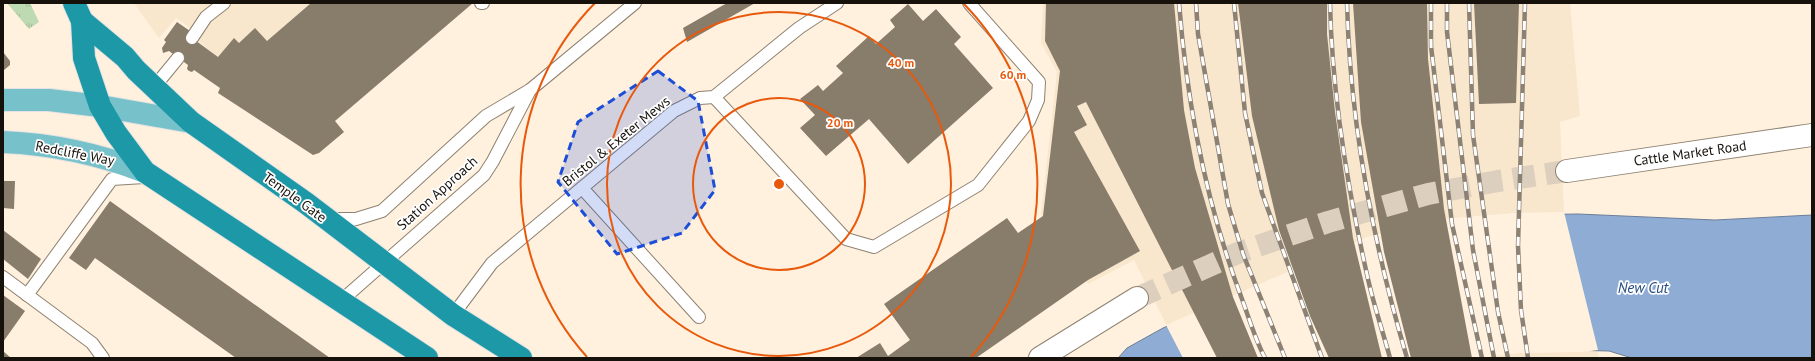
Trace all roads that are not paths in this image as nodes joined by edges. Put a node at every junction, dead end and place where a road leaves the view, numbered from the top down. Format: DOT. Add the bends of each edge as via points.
graph roads {
  1 [pos="224,3"];
  2 [pos="635,3"];
  3 [pos="837,3"];
  4 [pos="969,3"];
  5 [pos="78,12"];
  6 [pos="192,38"];
  7 [pos="178,58"];
  8 [pos="155,86"];
  9 [pos="530,90"];
  10 [pos="714,97"];
  11 [pos="3,100"];
  12 [pos="100,106"];
  13 [pos="191,122"];
  14 [pos="1812,134"];
  15 [pos="3,142"];
  16 [pos="1567,171"];
  17 [pos="150,174"];
  18 [pos="582,188"];
  19 [pos="327,219"];
  20 [pos="383,263"];
  21 [pos="3,277"];
  22 [pos="26,295"];
  23 [pos="1137,298"];
  24 [pos="342,300"];
  25 [pos="453,315"];
  26 [pos="699,317"];
  27 [pos="103,358"];
  28 [pos="428,358"];
  29 [pos="520,358"];
  30 [pos="1040,358"];
  1 -- 6 [label="lane" via="206,17"];
  2 -- 9 [label="lane, Station Approach"];
  3 -- 10 [label="lane, Bristol & Exeter Mews" via="799,28"];
  4 -- 10 [label="lane" via="1039,82 1038,100 1029,120 978,185 874,247 846,239"];
  5 -- 8 [label="highway, Temple Gate"];
  5 -- 12 [label="highway, Temple Gate" via="84,58"];
  7 -- 8 [label="lane"];
  8 -- 13 [label="highway, Temple Gate"];
  9 -- 19 [label="lane, Station Approach" via="486,116 382,211 356,219"];
  9 -- 20 [label="lane, Station Approach" via="484,174"];
  10 -- 18 [label="lane, Bristol & Exeter Mews" via="700,98 674,111"];
  11 -- 12 [label="main road" via="49,100"];
  12 -- 13 [label="main road"];
  12 -- 17 [label="highway, Temple Gate" via="116,132"];
  13 -- 19 [label="highway, Temple Gate"];
  14 -- 16 [label="street, Cattle Market Road"];
  15 -- 17 [label="main road, Redcliffe Way" via="89,153"];
  17 -- 22 [label="lane" via="112,179"];
  17 -- 24 [label="highway"];
  18 -- 25 [label="lane, Bristol & Exeter Mews" via="492,263"];
  18 -- 26 [label="lane"];
  19 -- 20 [label="highway, Temple Gate"];
  20 -- 24 [label="lane, Station Approach"];
  20 -- 25 [label="highway, Temple Gate"];
  21 -- 22 [label="lane"];
  22 -- 27 [label="lane" via="92,343"];
  23 -- 30 [label="street"];
  24 -- 28 [label="highway"];
  25 -- 29 [label="highway, Temple Gate"];
}
